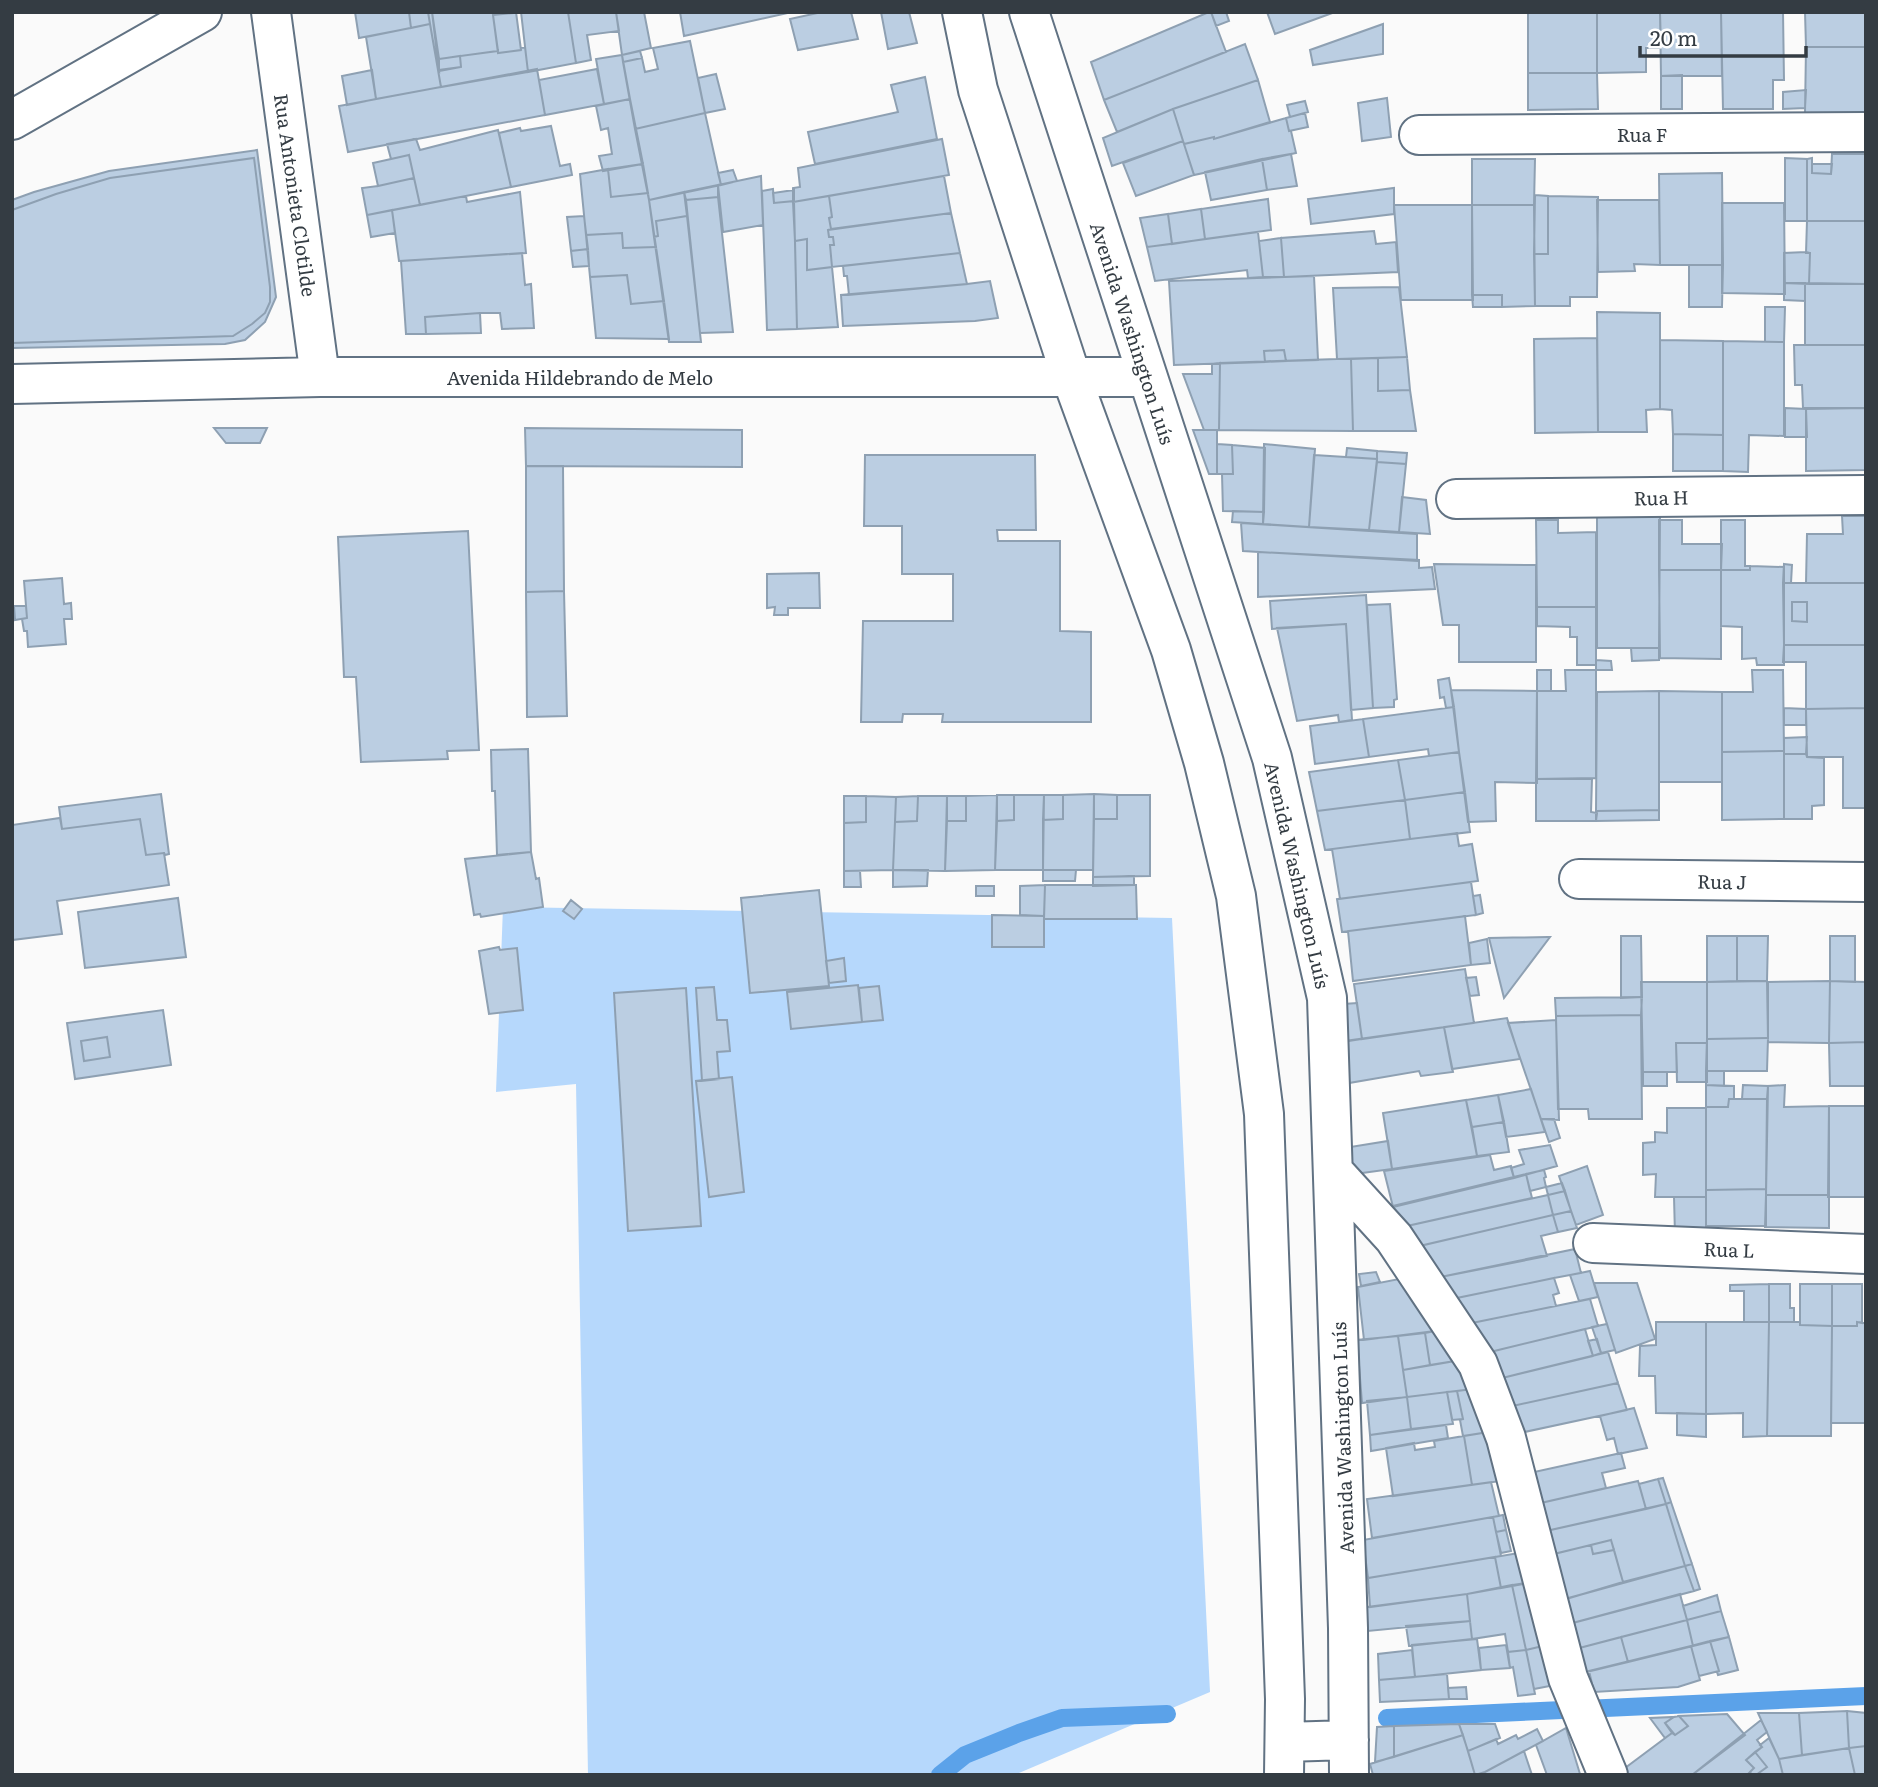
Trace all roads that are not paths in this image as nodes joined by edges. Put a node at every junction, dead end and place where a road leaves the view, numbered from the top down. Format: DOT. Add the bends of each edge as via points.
graph roads {
  1 [pos="202,12"];
  2 [pos="271,12"];
  3 [pos="961,12"];
  4 [pos="1030,12"];
  5 [pos="12,120"];
  6 [pos="1866,132"];
  7 [pos="1419,135"];
  8 [pos="1071,376"];
  9 [pos="320,377"];
  10 [pos="1147,377"];
  11 [pos="12,384"];
  12 [pos="1866,495"];
  13 [pos="1456,499"];
  14 [pos="1579,879"];
  15 [pos="1866,882"];
  16 [pos="1333,1171"];
  17 [pos="1593,1243"];
  18 [pos="1866,1254"];
  19 [pos="1349,1757"];
  20 [pos="1285,1758"];
  21 [pos="1608,1775"];
  1 -- 5 [label="street"];
  2 -- 9 [label="street, Rua Antonieta Clotilde"];
  3 -- 8 [label="street" via="978,90"];
  4 -- 10 [label="street, Avenida Washington Luís"];
  6 -- 7 [label="street, Rua F"];
  8 -- 9 [label="street, Avenida Hildebrando de Melo"];
  8 -- 10 [label="street, Avenida Hildebrando de Melo"];
  8 -- 20 [label="street" via="1171,650 1236,896 1264,1114"];
  9 -- 11 [label="street, Avenida Hildebrando de Melo"];
  10 -- 16 [label="street, Avenida Washington Luís" via="1272,758 1327,998"];
  12 -- 13 [label="street, Rua H"];
  14 -- 15 [label="street, Rua J"];
  16 -- 19 [label="street, Avenida Washington Luís"];
  16 -- 21 [label="street" via="1394,1238 1478,1364 1506,1438 1579,1705"];
  17 -- 18 [label="street, Rua L"];
  19 -- 20 [label="street"];
}
